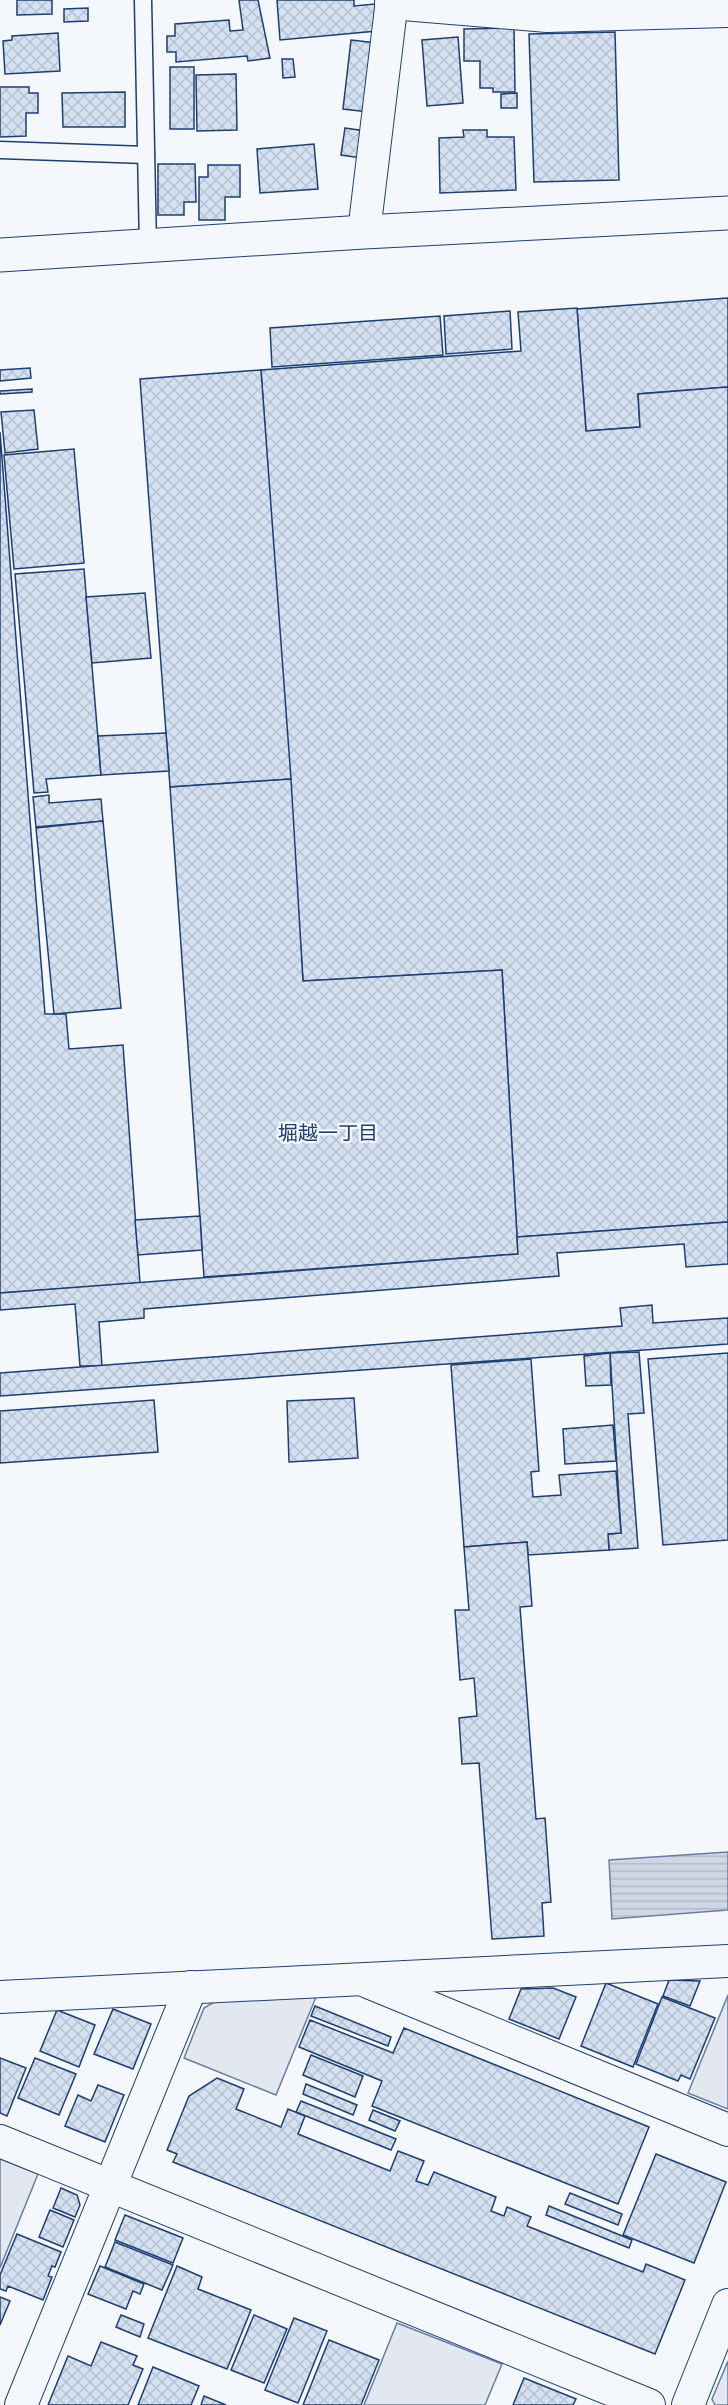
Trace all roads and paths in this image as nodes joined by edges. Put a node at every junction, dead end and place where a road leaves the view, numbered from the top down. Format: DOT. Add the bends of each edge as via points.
graph roads {
  1 [pos="143,0"];
  2 [pos="389,1"];
  3 [pos="728,11"];
  4 [pos="0,150"];
  5 [pos="146,154"];
  6 [pos="728,213"];
  7 [pos="364,232"];
  8 [pos="148,247"];
  9 [pos="0,255"];
  10 [pos="728,1960"];
  11 [pos="360,1979"];
  12 [pos="191,1987"];
  13 [pos="0,1997"];
  14 [pos="728,2130"];
  15 [pos="0,2141"];
  16 [pos="111,2186"];
  17 [pos="728,2306"];
  18 [pos="21,2405"];
  19 [pos="648,2405"];
  20 [pos="687,2405"];
  1 -- 5 [label="lane"];
  2 -- 3 [label="street" via="547,16"];
  2 -- 7 [label="street"];
  4 -- 5 [label="lane"];
  5 -- 8 [label="lane"];
  6 -- 7 [label="street"];
  7 -- 8 [label="street"];
  8 -- 9 [label="street"];
  10 -- 11 [label="street"];
  11 -- 12 [label="street"];
  11 -- 14 [label="street"];
  12 -- 13 [label="street"];
  12 -- 16 [label="street"];
  15 -- 16 [label="street"];
  16 -- 18 [label="street"];
  16 -- 19 [label="street"];
  17 -- 20 [label="street"];
}
